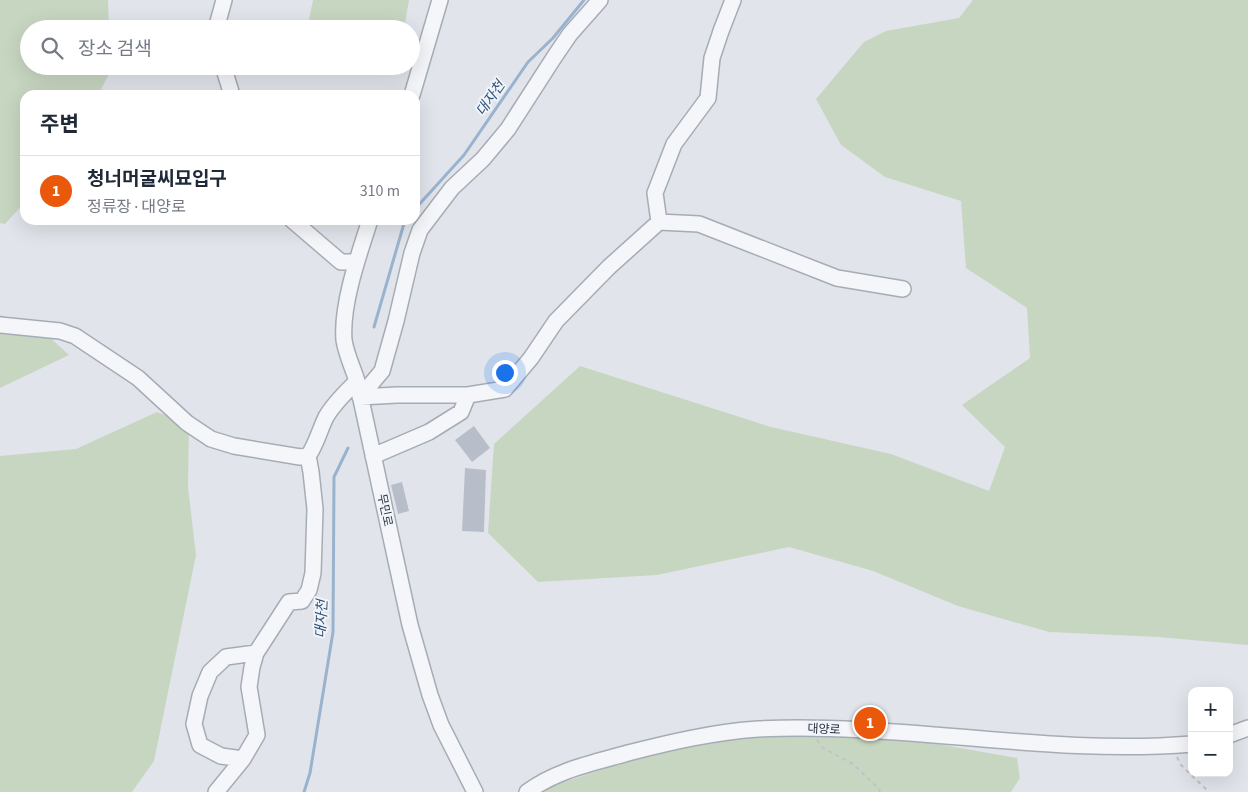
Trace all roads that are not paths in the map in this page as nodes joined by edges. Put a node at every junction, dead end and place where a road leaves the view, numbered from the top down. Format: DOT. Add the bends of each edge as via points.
graph roads {
  1 [pos="224,0"];
  2 [pos="440,0"];
  3 [pos="600,0"];
  4 [pos="733,0"];
  5 [pos="218,20"];
  6 [pos="420,68"];
  7 [pos="226,75"];
  8 [pos="418,75"];
  9 [pos="231,90"];
  10 [pos="413,90"];
  11 [pos="659,222"];
  12 [pos="298,225"];
  13 [pos="368,225"];
  14 [pos="356,262"];
  15 [pos="904,289"];
  16 [pos="0,325"];
  17 [pos="357,381"];
  18 [pos="468,395"];
  19 [pos="360,397"];
  20 [pos="308,456"];
  21 [pos="373,456"];
  22 [pos="256,653"];
  23 [pos="1248,728"];
  24 [pos="1233,734"];
  25 [pos="1188,744"];
  26 [pos="243,759"];
  27 [pos="216,792"];
  28 [pos="475,792"];
  29 [pos="527,792"];
  1 -- 5 [label="street"];
  2 -- 6 [label="street"];
  3 -- 19 [label="street" via="570,34 508,129 452,188 420,230 382,371"];
  4 -- 11 [label="street" via="712,58 708,98 674,144 655,193"];
  7 -- 9 [label="street"];
  8 -- 10 [label="street"];
  11 -- 15 [label="street" via="699,224 837,278"];
  11 -- 18 [label="street" via="556,321 506,389"];
  12 -- 14 [label="street" via="341,262"];
  13 -- 14 [label="street, 무민로"];
  14 -- 17 [label="street, 무민로" via="344,324 345,343"];
  16 -- 20 [label="street" via="60,331 75,336 138,378 187,423 211,439 234,446"];
  17 -- 19 [label="street, 무민로"];
  17 -- 20 [label="street" via="328,414"];
  18 -- 19 [label="street"];
  18 -- 21 [label="street" via="461,412 429,432"];
  19 -- 21 [label="street, 무민로"];
  20 -- 22 [label="street" via="315,509 309,590 302,601 289,602"];
  21 -- 28 [label="street, 무민로" via="410,626 430,695"];
  22 -- 26 [label="street" via="249,687 256,735"];
  22 -- 26 [label="street" via="226,657 210,672 194,724 200,745 222,756"];
  23 -- 24 [label="street"];
  25 -- 29 [label="street, 대양로" via="1075,745 809,729 748,730 661,745 576,767 540,782"];
  26 -- 27 [label="street"];
}
